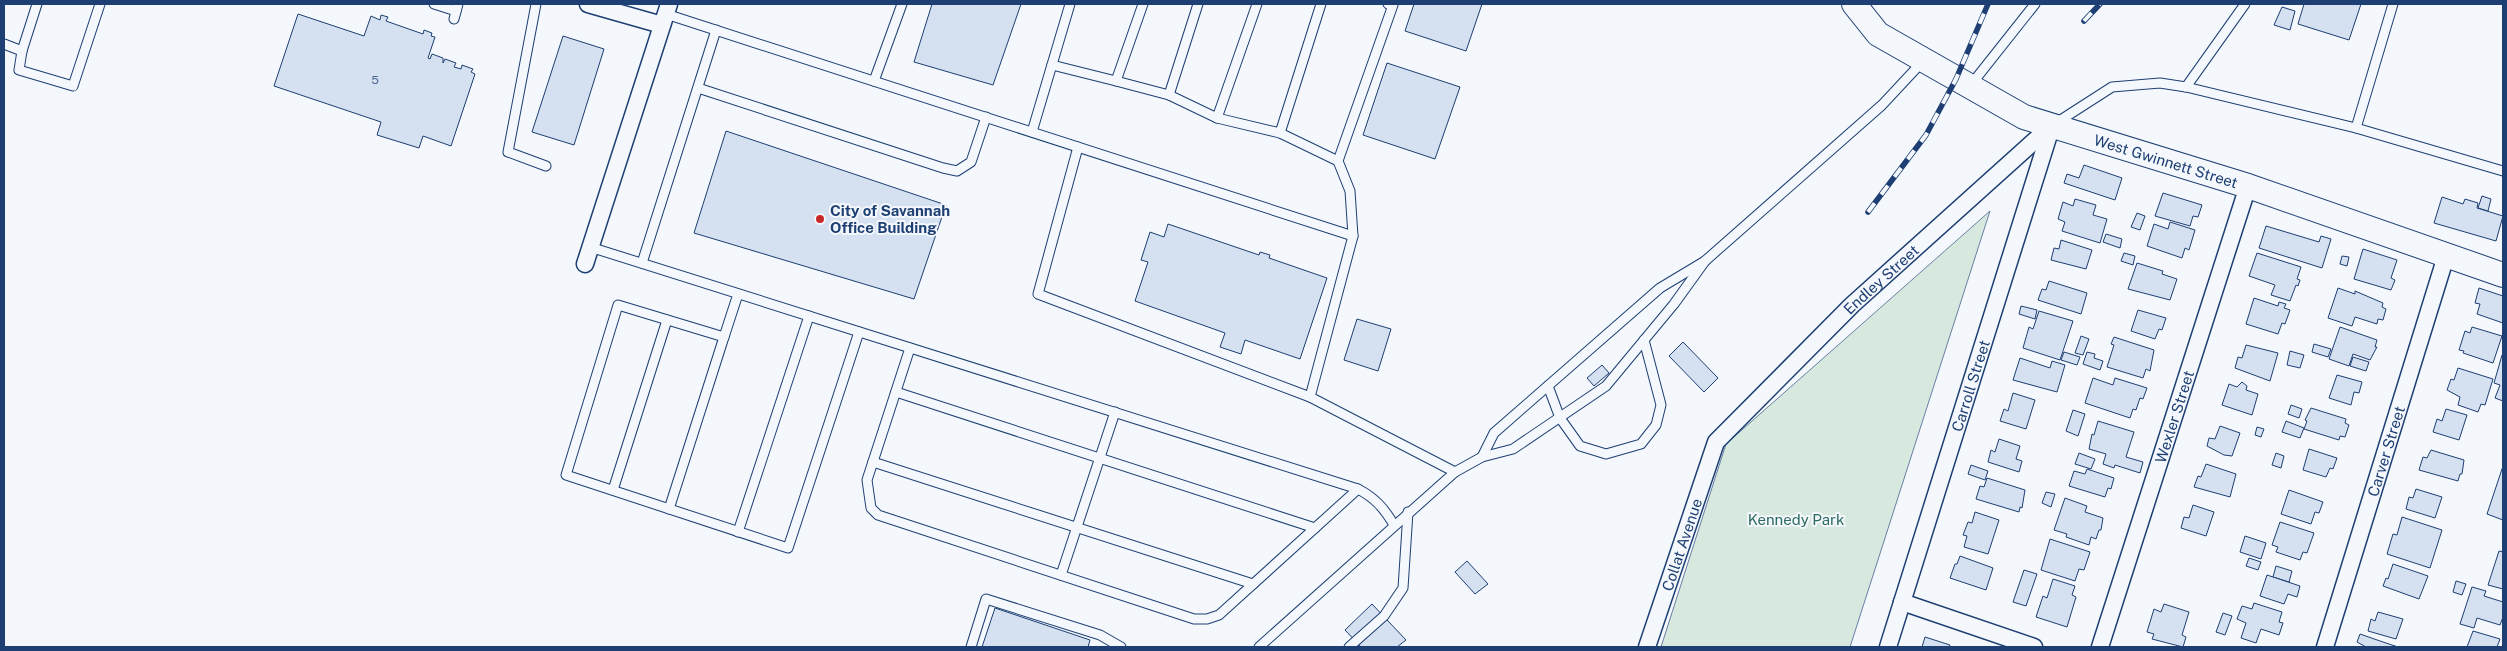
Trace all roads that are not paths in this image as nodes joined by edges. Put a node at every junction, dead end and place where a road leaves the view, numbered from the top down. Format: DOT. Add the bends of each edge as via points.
graph roads {
  1 [pos="36,4"];
  2 [pos="100,4"];
  3 [pos="434,4"];
  4 [pos="536,4"];
  5 [pos="588,4"];
  6 [pos="902,4"];
  7 [pos="1070,4"];
  8 [pos="1143,4"];
  9 [pos="1198,4"];
  10 [pos="1257,4"];
  11 [pos="1321,4"];
  12 [pos="1388,4"];
  13 [pos="1854,4"];
  14 [pos="2035,4"];
  15 [pos="2244,4"];
  16 [pos="2393,4"];
  17 [pos="456,11"];
  18 [pos="665,14"];
  19 [pos="716,30"];
  20 [pos="4,44"];
  21 [pos="22,51"];
  22 [pos="1924,60"];
  23 [pos="1052,65"];
  24 [pos="874,81"];
  25 [pos="1116,81"];
  26 [pos="1970,87"];
  27 [pos="2186,87"];
  28 [pos="698,88"];
  29 [pos="1169,95"];
  30 [pos="986,117"];
  31 [pos="1217,118"];
  32 [pos="2052,125"];
  33 [pos="2356,128"];
  34 [pos="1032,132"];
  35 [pos="1280,133"];
  36 [pos="1078,147"];
  37 [pos="1338,161"];
  38 [pos="546,166"];
  39 [pos="2503,171"];
  40 [pos="2248,186"];
  41 [pos="1353,236"];
  42 [pos="590,247"];
  43 [pos="2446,256"];
  44 [pos="1705,261"];
  45 [pos="642,263"];
  46 [pos="585,264"];
  47 [pos="2503,275"];
  48 [pos="738,294"];
  49 [pos="809,316"];
  50 [pos="667,320"];
  51 [pos="859,332"];
  52 [pos="724,337"];
  53 [pos="1644,340"];
  54 [pos="910,348"];
  55 [pos="1548,386"];
  56 [pos="896,392"];
  57 [pos="1310,397"];
  58 [pos="1115,412"];
  59 [pos="1560,418"];
  60 [pos="1716,442"];
  61 [pos="1482,457"];
  62 [pos="1100,458"];
  63 [pos="873,462"];
  64 [pos="1455,472"];
  65 [pos="1358,489"];
  66 [pos="612,490"];
  67 [pos="669,509"];
  68 [pos="1408,512"];
  69 [pos="1394,525"];
  70 [pos="1077,528"];
  71 [pos="1315,528"];
  72 [pos="738,532"];
  73 [pos="1061,575"];
  74 [pos="1253,584"];
  75 [pos="1902,602"];
  76 [pos="971,647"];
  77 [pos="1121,647"];
  78 [pos="1259,647"];
  79 [pos="1349,647"];
  80 [pos="1646,647"];
  81 [pos="1888,647"];
  82 [pos="2034,647"];
  83 [pos="2100,647"];
  84 [pos="2325,647"];
  1 -- 21 [label="lane"];
  2 -- 21 [label="lane" via="73,86 19,70"];
  3 -- 17 [label="lane"];
  4 -- 38 [label="lane" via="508,152"];
  5 -- 18 [label="street"];
  6 -- 24 [label="lane"];
  7 -- 23 [label="lane"];
  8 -- 25 [label="lane"];
  9 -- 29 [label="lane"];
  10 -- 31 [label="lane"];
  11 -- 35 [label="lane"];
  12 -- 37 [label="lane" via="1393,5"];
  13 -- 22 [label="main road, West Gwinnett Street" via="1878,34"];
  14 -- 26 [label="lane"];
  15 -- 27 [label="lane"];
  16 -- 33 [label="lane"];
  18 -- 19 [label="lane"];
  18 -- 42 [label="street"];
  19 -- 24 [label="lane"];
  19 -- 28 [label="lane"];
  20 -- 21 [label="lane"];
  22 -- 26 [label="main road, West Gwinnett Street"];
  22 -- 44 [label="lane" via="1882,105"];
  23 -- 25 [label="lane"];
  23 -- 34 [label="lane"];
  24 -- 30 [label="lane"];
  25 -- 29 [label="lane"];
  26 -- 32 [label="main road, West Gwinnett Street" via="2024,117"];
  27 -- 32 [label="lane" via="2160,83 2112,87"];
  27 -- 33 [label="lane"];
  28 -- 30 [label="lane" via="958,171 971,162"];
  28 -- 45 [label="lane"];
  29 -- 31 [label="lane"];
  30 -- 34 [label="lane"];
  31 -- 35 [label="lane"];
  32 -- 40 [label="main road, West Gwinnett Street"];
  32 -- 60 [label="street, Endley Street" via="1852,305"];
  32 -- 75 [label="street, Carroll Street"];
  33 -- 39 [label="lane"];
  34 -- 36 [label="lane"];
  35 -- 37 [label="lane"];
  36 -- 41 [label="lane"];
  36 -- 57 [label="lane" via="1038,294"];
  37 -- 41 [label="lane" via="1350,191"];
  40 -- 43 [label="main road, West Gwinnett Street"];
  40 -- 83 [label="street, Wexler Street"];
  41 -- 57 [label="lane"];
  42 -- 45 [label="lane"];
  42 -- 46 [label="street"];
  43 -- 47 [label="main road, West Gwinnett Street"];
  43 -- 84 [label="street, Carver Street"];
  44 -- 53 [label="lane"];
  44 -- 55 [label="lane" via="1660,288"];
  45 -- 48 [label="lane"];
  48 -- 49 [label="lane"];
  48 -- 52 [label="lane"];
  49 -- 51 [label="lane"];
  49 -- 72 [label="lane"];
  50 -- 52 [label="lane"];
  50 -- 66 [label="lane"];
  50 -- 66 [label="lane" via="618,305 566,475"];
  51 -- 54 [label="lane"];
  51 -- 72 [label="lane" via="788,548"];
  52 -- 67 [label="lane"];
  53 -- 59 [label="lane" via="1606,386"];
  53 -- 59 [label="lane" via="1661,405 1656,425 1641,444 1606,454 1580,446"];
  54 -- 56 [label="lane"];
  54 -- 58 [label="lane"];
  55 -- 59 [label="lane"];
  55 -- 61 [label="lane" via="1494,433"];
  56 -- 62 [label="lane"];
  56 -- 63 [label="lane"];
  57 -- 64 [label="lane"];
  58 -- 62 [label="lane"];
  58 -- 65 [label="lane"];
  59 -- 61 [label="lane" via="1514,450"];
  60 -- 80 [label="street, Collat Avenue"];
  61 -- 64 [label="lane"];
  62 -- 70 [label="lane"];
  62 -- 71 [label="lane"];
  63 -- 70 [label="lane"];
  63 -- 73 [label="lane" via="867,480 871,508 878,515"];
  64 -- 68 [label="lane"];
  65 -- 69 [label="lane" via="1383,506"];
  65 -- 71 [label="lane"];
  66 -- 67 [label="lane"];
  67 -- 72 [label="lane"];
  68 -- 69 [label="lane"];
  68 -- 79 [label="lane" via="1403,588 1384,616"];
  69 -- 78 [label="lane"];
  70 -- 73 [label="lane"];
  70 -- 74 [label="lane"];
  71 -- 74 [label="lane"];
  73 -- 74 [label="lane" via="1194,619 1219,616"];
  75 -- 81 [label="street, Carroll Street"];
  75 -- 82 [label="street"];
  76 -- 77 [label="lane" via="986,599 1100,635"];
}
